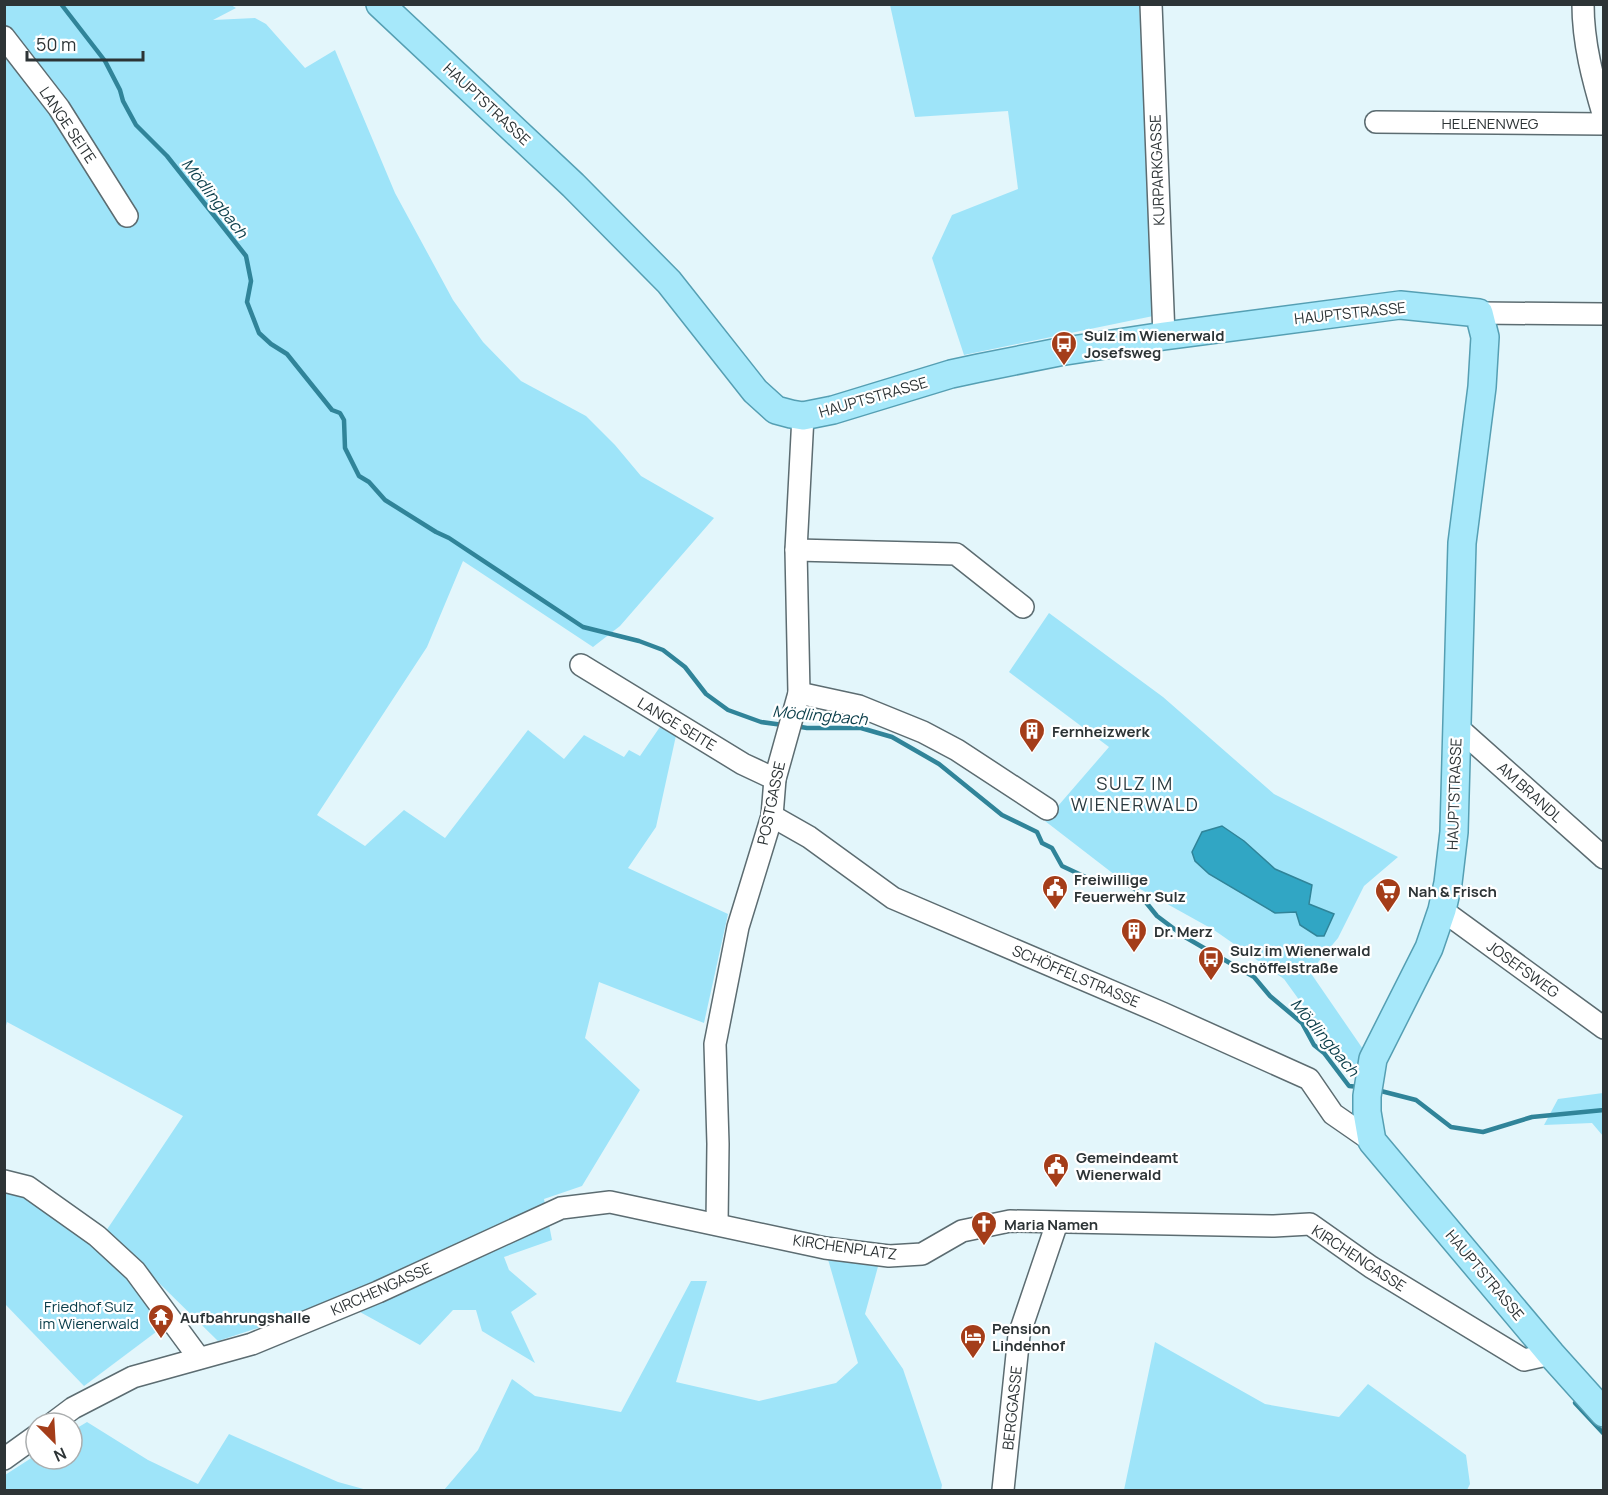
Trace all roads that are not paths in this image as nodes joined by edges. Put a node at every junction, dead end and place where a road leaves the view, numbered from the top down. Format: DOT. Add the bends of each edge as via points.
graph roads {
  1 [pos="380,4"];
  2 [pos="1151,4"];
  3 [pos="1583,4"];
  4 [pos="4,37"];
  5 [pos="1604,117"];
  6 [pos="1376,122"];
  7 [pos="1604,124"];
  8 [pos="127,216"];
  9 [pos="1479,314"];
  10 [pos="1604,314"];
  11 [pos="1164,336"];
  12 [pos="803,416"];
  13 [pos="796,550"];
  14 [pos="1023,607"];
  15 [pos="581,665"];
  16 [pos="799,693"];
  17 [pos="1456,726"];
  18 [pos="775,779"];
  19 [pos="1047,809"];
  20 [pos="772,816"];
  21 [pos="1604,858"];
  22 [pos="1442,910"];
  23 [pos="1604,1028"];
  24 [pos="1372,1141"];
  25 [pos="4,1181"];
  26 [pos="1057,1223"];
  27 [pos="1111,1223"];
  28 [pos="717,1224"];
  29 [pos="1551,1354"];
  30 [pos="199,1358"];
  31 [pos="70,1411"];
  32 [pos="1604,1413"];
  33 [pos="24,1445"];
  34 [pos="4,1460"];
  35 [pos="1003,1491"];
  1 -- 12 [label="main road, HAUPTSTRASSE" via="573,185 669,282 755,392 776,410"];
  2 -- 11 [label="street, KURPARKGASSE"];
  3 -- 5 [label="street" via="1590,70"];
  4 -- 8 [label="street, LANGE SEITE" via="59,108"];
  6 -- 7 [label="street, HELENENWEG"];
  9 -- 10 [label="street"];
  9 -- 11 [label="main road, HAUPTSTRASSE" via="1400,305"];
  9 -- 17 [label="main road, HAUPTSTRASSE" via="1485,337 1461,543"];
  11 -- 12 [label="main road, HAUPTSTRASSE" via="951,374"];
  12 -- 13 [label="street, POSTGASSE"];
  13 -- 14 [label="street" via="956,554"];
  13 -- 16 [label="street, POSTGASSE"];
  15 -- 18 [label="street, LANGE SEITE" via="743,764"];
  16 -- 18 [label="street, POSTGASSE"];
  16 -- 19 [label="street" via="859,706 923,732"];
  17 -- 21 [label="street, AM BRANDL"];
  17 -- 22 [label="main road, HAUPTSTRASSE" via="1454,832"];
  18 -- 20 [label="street, POSTGASSE"];
  20 -- 24 [label="street, SCHÖFFELSTRASSE" via="809,837 893,898 1309,1079 1333,1114"];
  20 -- 28 [label="street, POSTGASSE" via="738,927 715,1044"];
  22 -- 23 [label="street, JOSEFSWEG"];
  22 -- 24 [label="main road, HAUPTSTRASSE" via="1429,948 1373,1059 1367,1112"];
  24 -- 29 [label="main road, HAUPTSTRASSE"];
  25 -- 30 [label="street" via="28,1187 105,1243 135,1271"];
  26 -- 27 [label="street, KIRCHENPLATZ"];
  26 -- 28 [label="street, KIRCHENPLATZ" via="1010,1221 962,1231 922,1254 889,1256 825,1248"];
  26 -- 35 [label="street, BERGGASSE" via="1019,1335"];
  27 -- 29 [label="street, KIRCHENGASSE" via="1310,1224 1371,1267 1524,1360"];
  28 -- 30 [label="street, KIRCHENGASSE" via="610,1202 561,1208 378,1292 252,1344"];
  29 -- 32 [label="main road, HAUPTSTRASSE"];
  30 -- 31 [label="street, KIRCHENGASSE" via="133,1377"];
  33 -- 34 [label="street"];
}
